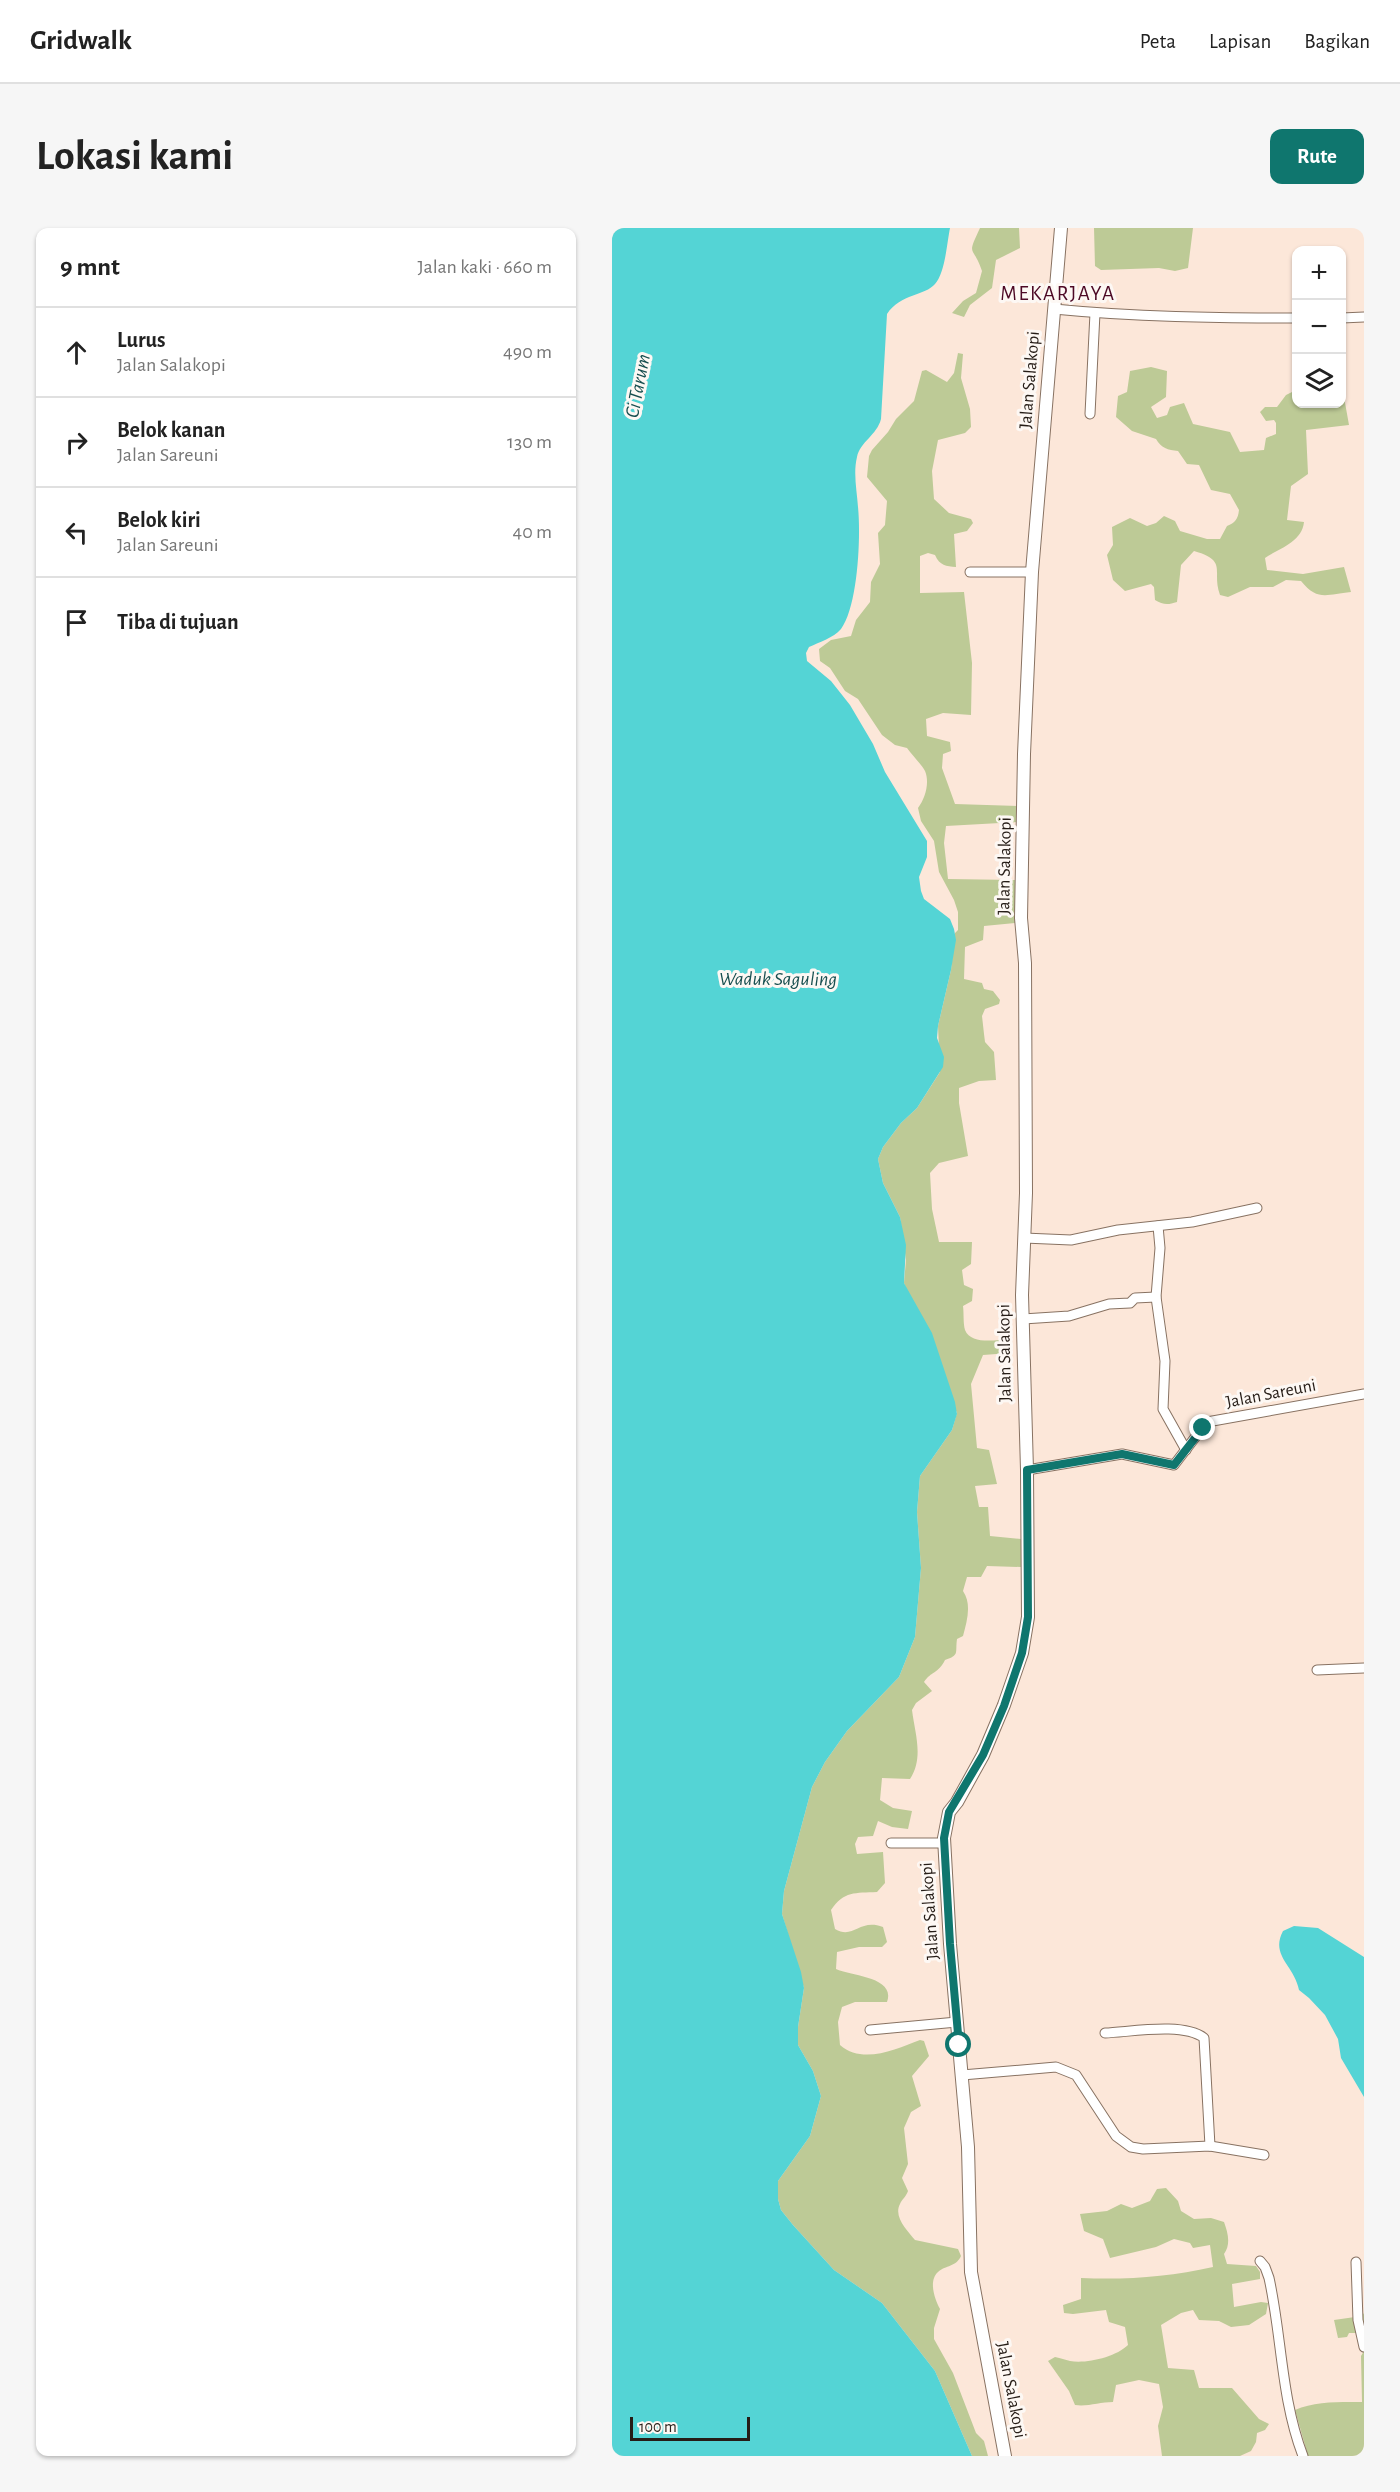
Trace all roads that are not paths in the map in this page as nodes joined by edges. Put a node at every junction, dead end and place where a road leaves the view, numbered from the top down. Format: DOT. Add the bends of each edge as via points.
graph roads {
  1 [pos="1061,228"];
  2 [pos="1054,309"];
  3 [pos="1095,313"];
  4 [pos="1364,317"];
  5 [pos="1292,318"];
  6 [pos="1346,318"];
  7 [pos="1090,414"];
  8 [pos="1032,572"];
  9 [pos="970,573"];
  10 [pos="1257,1208"];
  11 [pos="1158,1226"];
  12 [pos="1024,1238"];
  13 [pos="1156,1298"];
  14 [pos="1023,1319"];
  15 [pos="1364,1394"];
  16 [pos="1186,1450"];
  17 [pos="1027,1470"];
  18 [pos="1364,1668"];
  19 [pos="1317,1670"];
  20 [pos="891,1843"];
  21 [pos="944,1843"];
  22 [pos="957,2022"];
  23 [pos="870,2030"];
  24 [pos="1106,2034"];
  25 [pos="962,2075"];
  26 [pos="1210,2146"];
  27 [pos="1264,2155"];
  28 [pos="1260,2261"];
  29 [pos="1356,2262"];
  30 [pos="1364,2347"];
  31 [pos="1005,2456"];
  32 [pos="1303,2456"];
  1 -- 2 [label="street, Jalan Salakopi"];
  2 -- 3 [label="street"];
  2 -- 8 [label="street, Jalan Salakopi"];
  3 -- 5 [label="street"];
  3 -- 7 [label="street"];
  4 -- 6 [label="street"];
  8 -- 9 [label="street"];
  8 -- 12 [label="street, Jalan Salakopi" via="1021,918 1025,963"];
  10 -- 11 [label="street"];
  11 -- 12 [label="street" via="1071,1240"];
  11 -- 13 [label="street"];
  12 -- 14 [label="street, Jalan Salakopi"];
  13 -- 14 [label="street" via="1135,1298 1130,1303 1109,1304 1069,1316"];
  13 -- 16 [label="street" via="1165,1360 1163,1409"];
  14 -- 17 [label="street, Jalan Salakopi"];
  15 -- 16 [label="street, Jalan Sareuni" via="1207,1422"];
  16 -- 17 [label="street, Jalan Sareuni" via="1174,1465 1122,1454"];
  17 -- 21 [label="street, Jalan Salakopi" via="1028,1617 1022,1653 983,1755 949,1812"];
  18 -- 19 [label="street"];
  20 -- 21 [label="street"];
  21 -- 22 [label="street, Jalan Salakopi"];
  22 -- 23 [label="street"];
  22 -- 25 [label="street, Jalan Salakopi"];
  24 -- 26 [label="street" via="1174,2029 1194,2031 1204,2038"];
  25 -- 26 [label="street" via="1056,2067 1067,2070 1076,2075 1116,2136 1131,2147"];
  25 -- 31 [label="street, Jalan Salakopi" via="971,2272"];
  26 -- 27 [label="street"];
  28 -- 32 [label="street" via="1269,2278 1286,2396"];
  29 -- 30 [label="street" via="1358,2320"];
}
